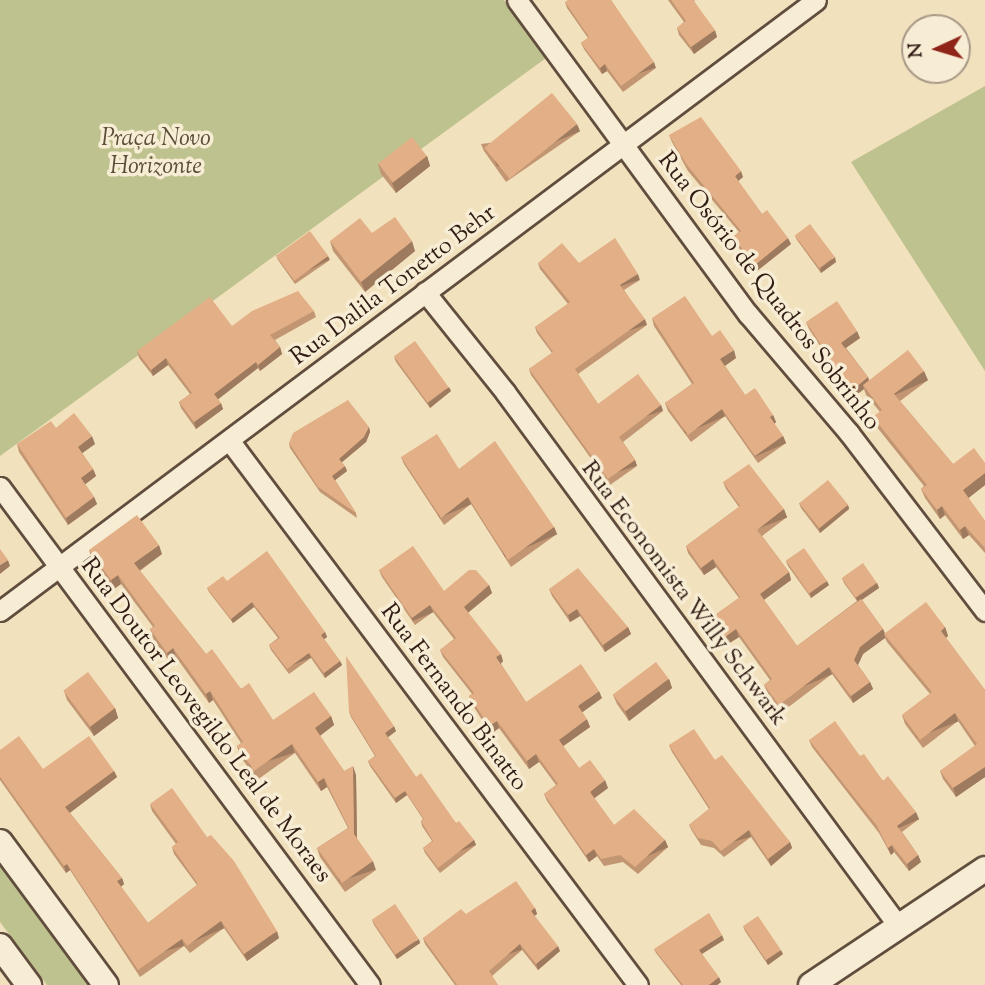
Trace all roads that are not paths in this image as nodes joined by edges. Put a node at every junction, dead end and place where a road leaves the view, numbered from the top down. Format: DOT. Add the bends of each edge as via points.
graph roads {
  1 [pos="517,0"];
  2 [pos="817,0"];
  3 [pos="622,146"];
  4 [pos="425,292"];
  5 [pos="229,440"];
  6 [pos="0,487"];
  7 [pos="60,567"];
  8 [pos="0,611"];
  9 [pos="985,611"];
  10 [pos="0,842"];
  11 [pos="985,869"];
  12 [pos="899,927"];
  13 [pos="0,946"];
  14 [pos="29,985"];
  15 [pos="106,985"];
  16 [pos="370,985"];
  17 [pos="638,985"];
  18 [pos="811,985"];
  1 -- 3 [label="street, Rua Osório de Quadros Sobrinho"];
  2 -- 3 [label="street, Rua Dalila Tonetto Behr"];
  3 -- 4 [label="street, Rua Dalila Tonetto Behr"];
  3 -- 9 [label="street, Rua Osório de Quadros Sobrinho"];
  4 -- 5 [label="street, Rua Dalila Tonetto Behr"];
  4 -- 12 [label="street, Rua Economista Willy Schwark" via="505,393"];
  5 -- 7 [label="street, Rua Dalila Tonetto Behr"];
  5 -- 17 [label="street, Rua Fernando Binatto"];
  6 -- 7 [label="street, Rua Doutor Leovegildo Leal de Moraes"];
  7 -- 8 [label="street, Rua Dalila Tonetto Behr"];
  7 -- 16 [label="street, Rua Doutor Leovegildo Leal de Moraes"];
  10 -- 15 [label="street"];
  11 -- 12 [label="street"];
  12 -- 18 [label="street"];
  13 -- 14 [label="street"];
}
